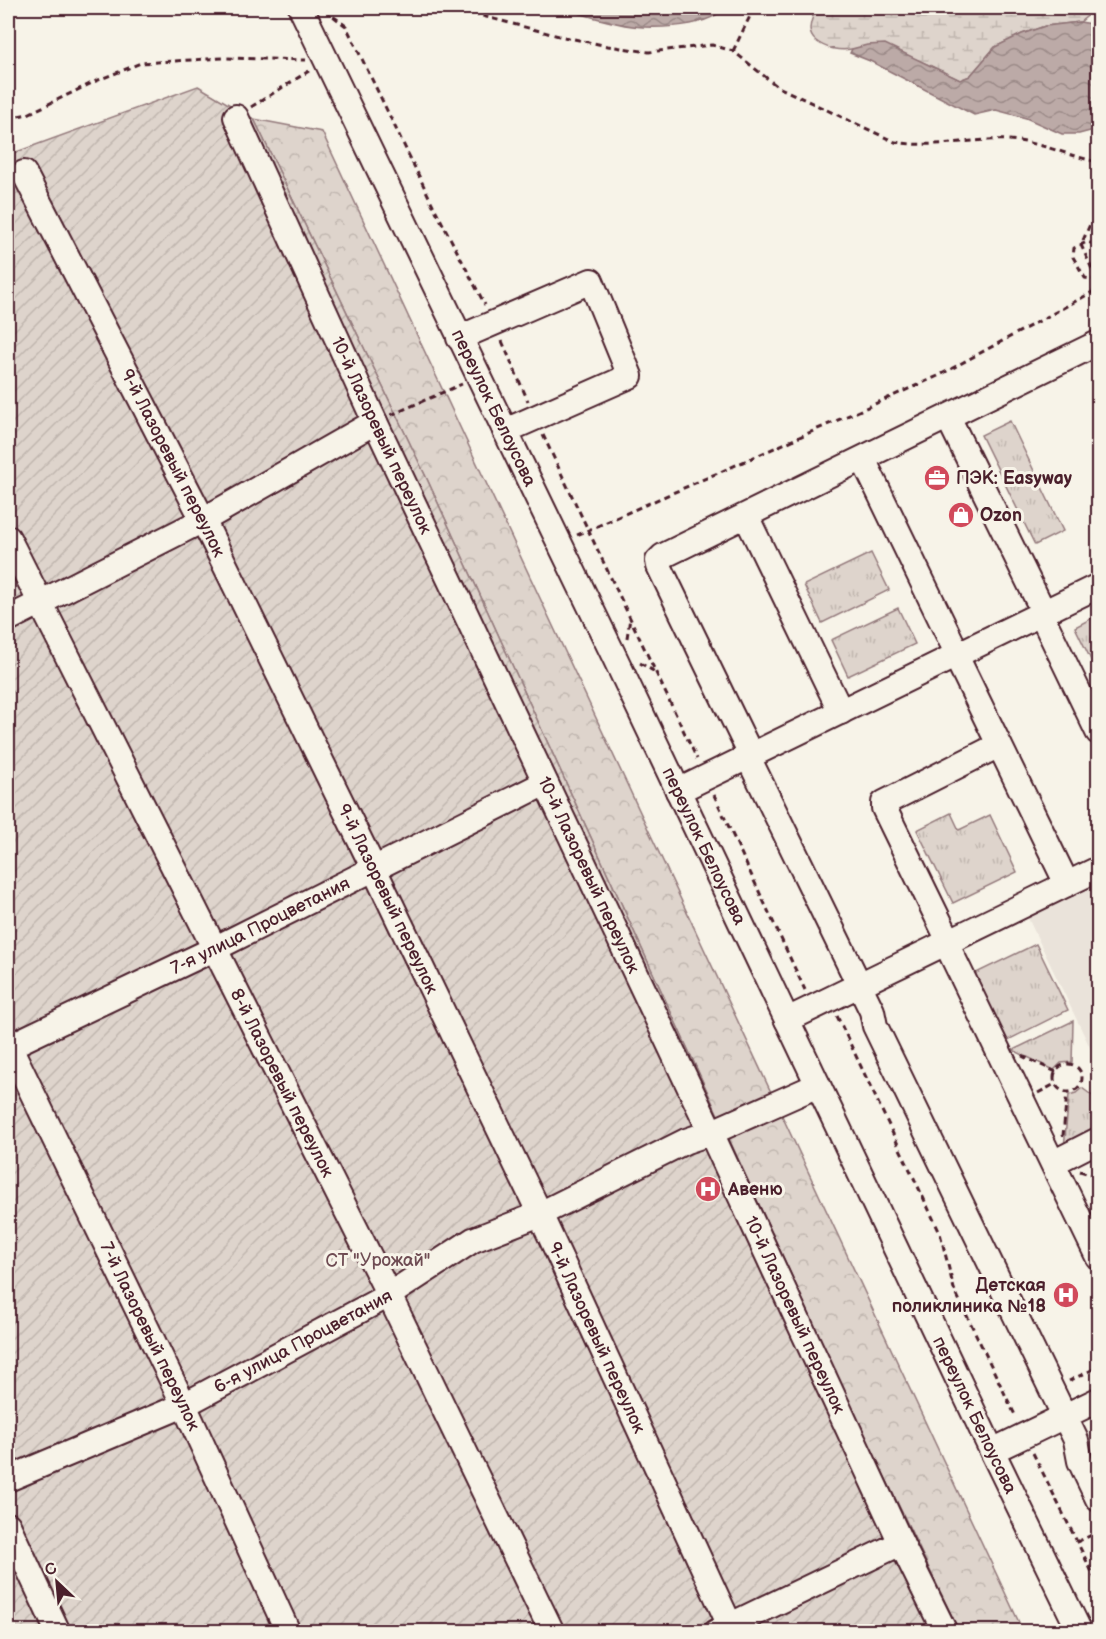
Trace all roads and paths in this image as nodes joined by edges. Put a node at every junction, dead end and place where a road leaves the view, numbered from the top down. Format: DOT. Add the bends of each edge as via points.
graph roads {
  1 [pos="301,8"];
  2 [pos="323,8"];
  3 [pos="452,8"];
  4 [pos="754,8"];
  5 [pos="733,51"];
  6 [pos="326,60"];
  7 [pos="236,117"];
  8 [pos="8,118"];
  9 [pos="1098,162"];
  10 [pos="24,173"];
  11 [pos="1098,206"];
  12 [pos="1081,245"];
  13 [pos="1098,254"];
  14 [pos="1098,281"];
  15 [pos="1098,289"];
  16 [pos="495,323"];
  17 [pos="459,338"];
  18 [pos="1098,344"];
  19 [pos="478,377"];
  20 [pos="535,417"];
  21 [pos="948,417"];
  22 [pos="375,422"];
  23 [pos="505,431"];
  24 [pos="863,459"];
  25 [pos="746,516"];
  26 [pos="203,520"];
  27 [pos="588,530"];
  28 [pos="8,538"];
  29 [pos="559,543"];
  30 [pos="1098,586"];
  31 [pos="40,603"];
  32 [pos="1042,613"];
  33 [pos="8,619"];
  34 [pos="957,655"];
  35 [pos="841,712"];
  36 [pos="1098,732"];
  37 [pos="999,745"];
  38 [pos="749,756"];
  39 [pos="706,777"];
  40 [pos="545,783"];
  41 [pos="678,791"];
  42 [pos="374,869"];
  43 [pos="1098,869"];
  44 [pos="1067,884"];
  45 [pos="948,942"];
  46 [pos="216,948"];
  47 [pos="859,985"];
  48 [pos="822,1005"];
  49 [pos="787,1020"];
  50 [pos="8,1046"];
  51 [pos="1001,1056"];
  52 [pos="1056,1072"];
  53 [pos="818,1085"];
  54 [pos="1068,1092"];
  55 [pos="710,1133"];
  56 [pos="1098,1140"];
  57 [pos="1057,1161"];
  58 [pos="540,1214"];
  59 [pos="1098,1257"];
  60 [pos="389,1295"];
  61 [pos="1098,1367"];
  62 [pos="1051,1390"];
  63 [pos="1098,1400"];
  64 [pos="184,1405"];
  65 [pos="1064,1416"];
  66 [pos="1025,1435"];
  67 [pos="992,1451"];
  68 [pos="8,1479"];
  69 [pos="1098,1499"];
  70 [pos="8,1525"];
  71 [pos="1096,1533"];
  72 [pos="1077,1542"];
  73 [pos="900,1543"];
  74 [pos="1098,1584"];
  75 [pos="726,1629"];
  76 [pos="58,1632"];
  77 [pos="288,1632"];
  78 [pos="552,1632"];
  79 [pos="945,1632"];
  80 [pos="1080,1632"];
  1 -- 6 [label="street, переулок Белоусова"];
  2 -- 16 [label="path" via="346,26"];
  3 -- 5 [label="path" via="608,46 649,52 712,45"];
  4 -- 5 [label="path"];
  5 -- 9 [label="path" via="778,87 895,142 931,145 1011,140"];
  6 -- 7 [label="path"];
  6 -- 8 [label="path" via="223,58 141,63 28,114"];
  6 -- 17 [label="street, переулок Белоусова"];
  7 -- 22 [label="street, 10-й Лазоревый переулок"];
  10 -- 26 [label="street, 9-й Лазоревый переулок"];
  11 -- 12 [label="path"];
  12 -- 13 [label="path" via="1094,244"];
  12 -- 14 [label="path"];
  12 -- 14 [label="path" via="1074,248 1073,256 1085,278"];
  15 -- 27 [label="path" via="938,376"];
  16 -- 17 [label="street"];
  16 -- 20 [label="path"];
  16 -- 20 [label="street" via="591,281 630,376"];
  17 -- 19 [label="street, переулок Белоусова"];
  18 -- 21 [label="street"];
  19 -- 22 [label="path"];
  19 -- 23 [label="street, переулок Белоусова"];
  20 -- 23 [label="street"];
  20 -- 27 [label="path"];
  21 -- 24 [label="street"];
  21 -- 32 [label="street"];
  22 -- 26 [label="street"];
  22 -- 40 [label="street, 10-й Лазоревый переулок"];
  23 -- 29 [label="street, переулок Белоусова"];
  24 -- 25 [label="street"];
  24 -- 34 [label="street"];
  25 -- 35 [label="street"];
  25 -- 38 [label="street" via="658,561"];
  26 -- 31 [label="street"];
  26 -- 42 [label="street, 9-й Лазоревый переулок"];
  27 -- 29 [label="path"];
  27 -- 39 [label="path"];
  28 -- 31 [label="street, 8-й Лазоревый переулок"];
  29 -- 41 [label="street, переулок Белоусова"];
  30 -- 32 [label="street"];
  31 -- 33 [label="street"];
  31 -- 46 [label="street, 8-й Лазоревый переулок"];
  32 -- 34 [label="street"];
  32 -- 36 [label="street"];
  34 -- 35 [label="street"];
  34 -- 37 [label="street"];
  35 -- 38 [label="street"];
  37 -- 44 [label="street"];
  37 -- 45 [label="street" via="884,803"];
  38 -- 39 [label="street"];
  38 -- 47 [label="street"];
  39 -- 41 [label="street"];
  39 -- 48 [label="path"];
  40 -- 42 [label="street, 7-я улица Процветания"];
  40 -- 55 [label="street, 10-й Лазоревый переулок"];
  41 -- 49 [label="street, переулок Белоусова"];
  42 -- 46 [label="street, 7-я улица Процветания"];
  42 -- 58 [label="street, 9-й Лазоревый переулок"];
  43 -- 44 [label="street"];
  44 -- 45 [label="street"];
  45 -- 47 [label="street"];
  45 -- 51 [label="street"];
  46 -- 50 [label="street, 7-я улица Процветания"];
  46 -- 60 [label="street, 8-й Лазоревый переулок"];
  47 -- 48 [label="street"];
  47 -- 62 [label="street" via="872,1011 874,1026"];
  48 -- 49 [label="street"];
  48 -- 66 [label="path" via="940,1233 954,1289"];
  49 -- 53 [label="street, переулок Белоусова"];
  50 -- 64 [label="street, 7-й Лазоревый переулок"];
  51 -- 52 [label="path" via="1011,1051"];
  51 -- 57 [label="street"];
  52 -- 54 [label="path" via="1055,1084"];
  52 -- 54 [label="path" via="1068,1064 1081,1072 1079,1088"];
  53 -- 55 [label="street, 6-я улица Процветания"];
  53 -- 67 [label="street, переулок Белоусова"];
  54 -- 57 [label="path"];
  55 -- 58 [label="street, 6-я улица Процветания" via="686,1141"];
  55 -- 73 [label="street, 10-й Лазоревый переулок"];
  56 -- 57 [label="street"];
  57 -- 59 [label="street"];
  58 -- 60 [label="street, 6-я улица Процветания" via="473,1240"];
  58 -- 75 [label="street, 9-й Лазоревый переулок"];
  60 -- 64 [label="street, 6-я улица Процветания"];
  60 -- 78 [label="street, 8-й Лазоревый переулок"];
  61 -- 62 [label="path"];
  62 -- 65 [label="street"];
  63 -- 65 [label="street"];
  64 -- 68 [label="street, 6-я улица Процветания"];
  64 -- 77 [label="street, 7-й Лазоревый переулок"];
  65 -- 66 [label="street"];
  65 -- 69 [label="street"];
  66 -- 67 [label="street"];
  66 -- 72 [label="path"];
  67 -- 80 [label="street, переулок Белоусова"];
  70 -- 76 [label="street"];
  71 -- 72 [label="path"];
  72 -- 74 [label="path"];
  73 -- 75 [label="street"];
  73 -- 79 [label="street, 10-й Лазоревый переулок"];
}
